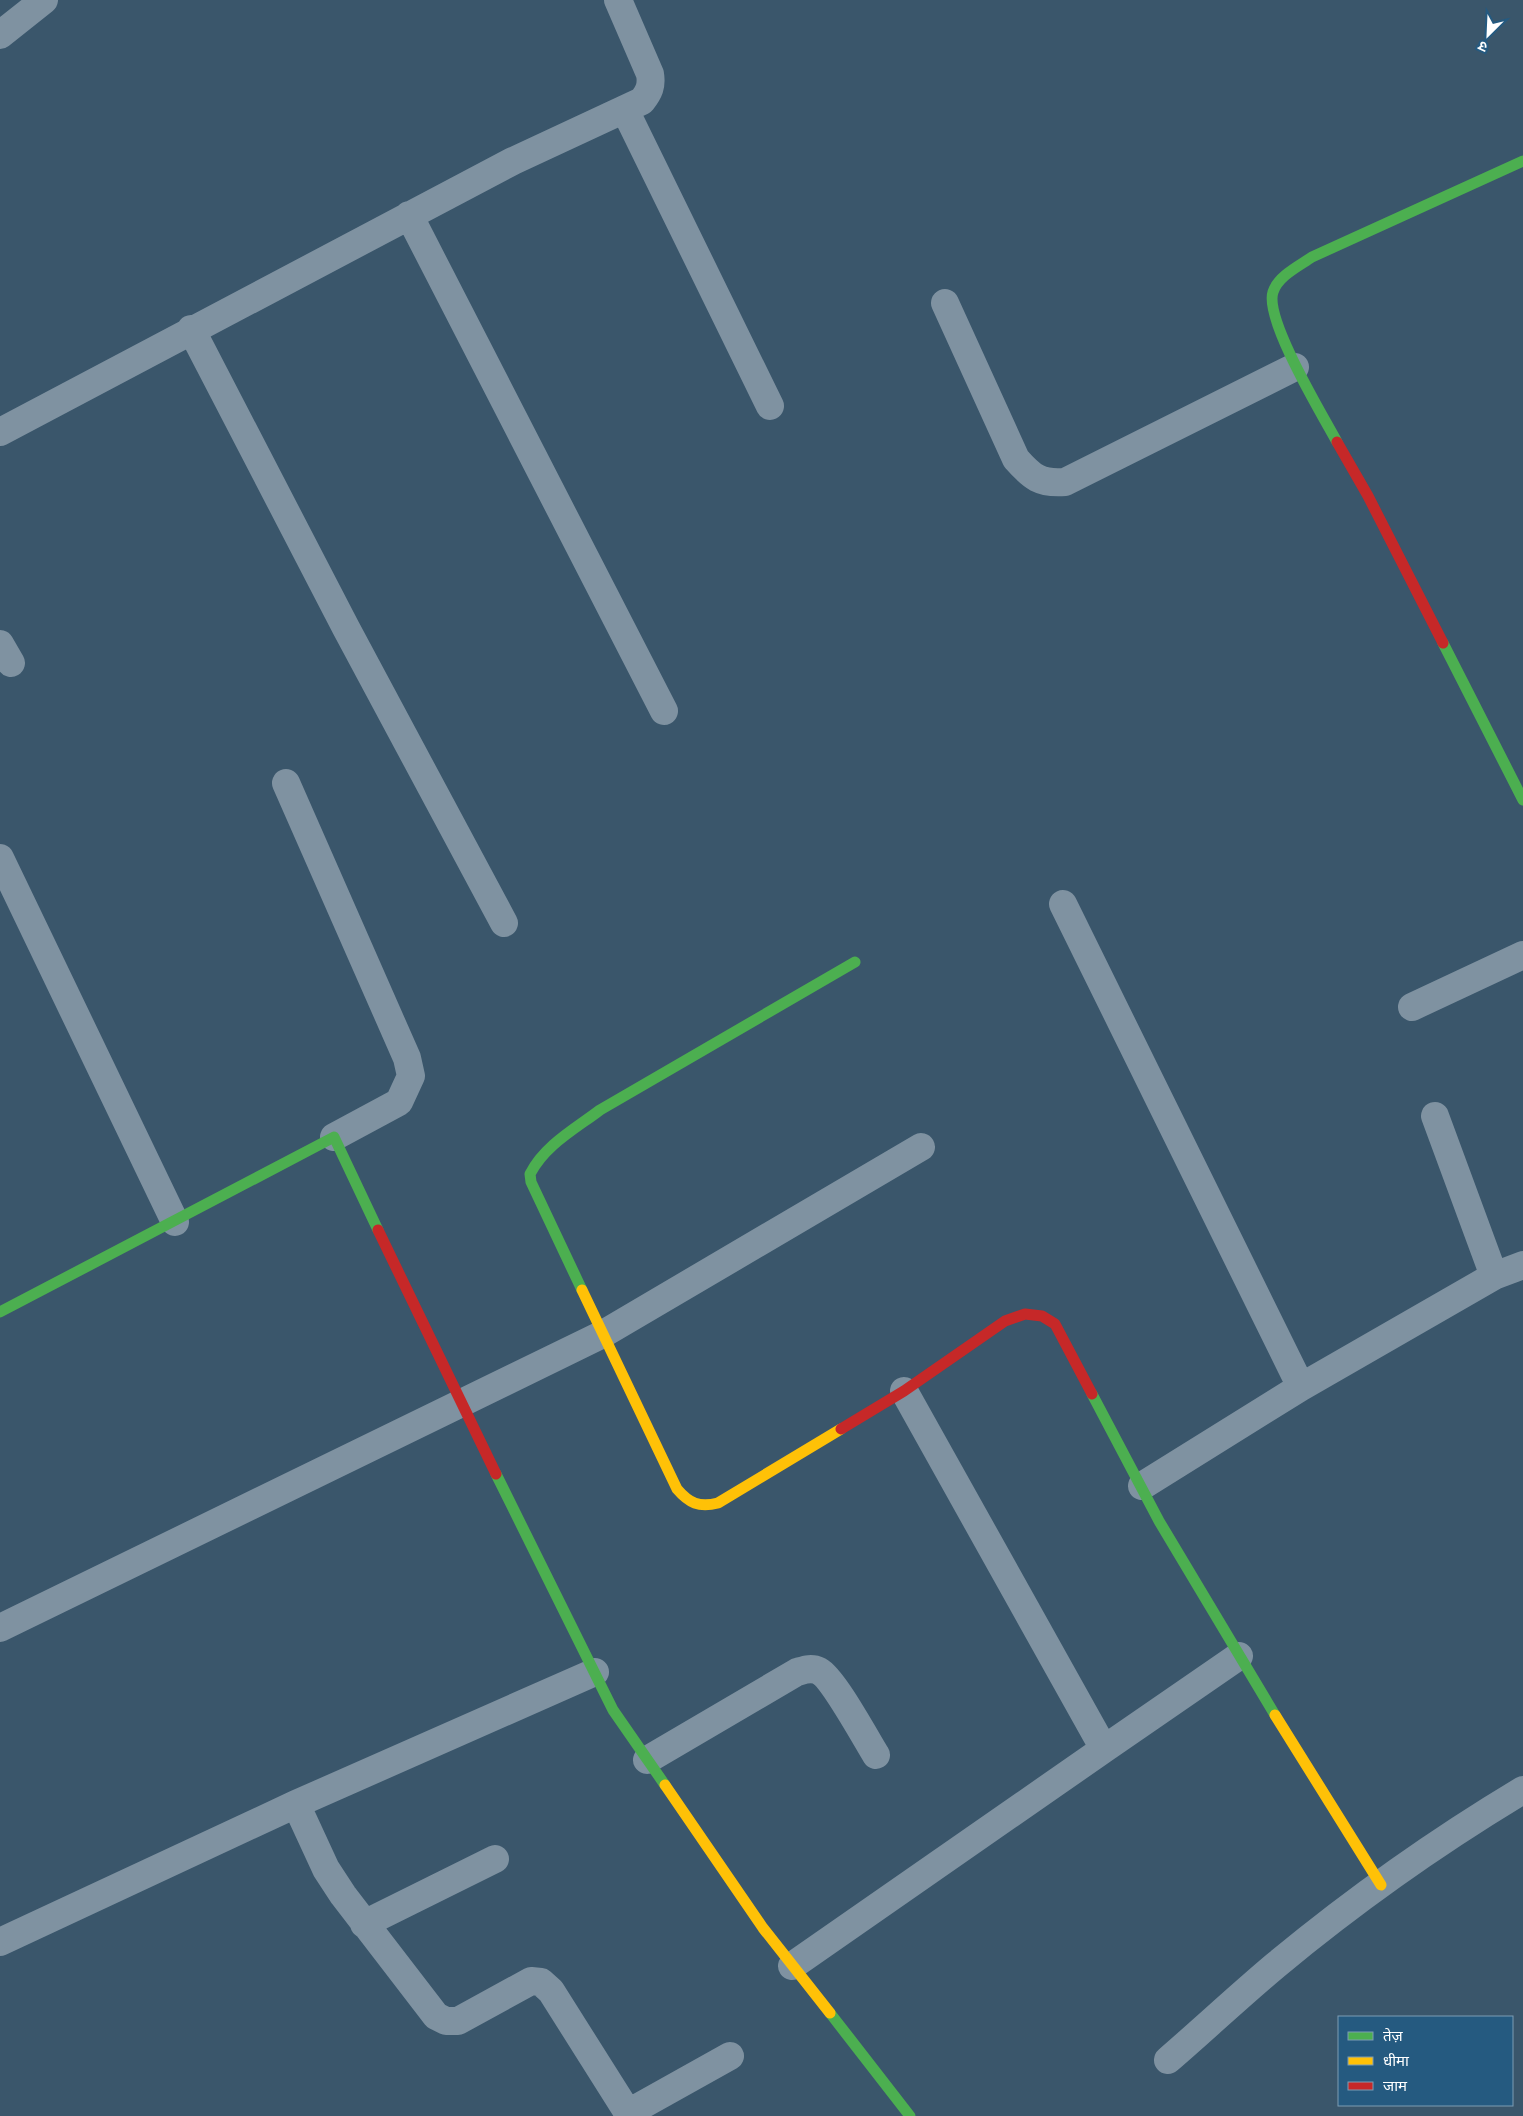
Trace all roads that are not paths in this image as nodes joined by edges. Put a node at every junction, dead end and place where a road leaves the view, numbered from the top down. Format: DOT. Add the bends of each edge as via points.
graph roads {
  1 [pos="618,0"];
  2 [pos="28,5"];
  3 [pos="0,34"];
  4 [pos="625,110"];
  5 [pos="1523,161"];
  6 [pos="409,215"];
  7 [pos="944,302"];
  8 [pos="191,329"];
  9 [pos="1295,366"];
  10 [pos="770,406"];
  11 [pos="0,432"];
  12 [pos="664,711"];
  13 [pos="286,784"];
  14 [pos="1523,800"];
  15 [pos="0,858"];
  16 [pos="1063,904"];
  17 [pos="504,923"];
  18 [pos="1523,955"];
  19 [pos="855,962"];
  20 [pos="1412,1007"];
  21 [pos="1435,1116"];
  22 [pos="334,1137"];
  23 [pos="921,1147"];
  24 [pos="175,1222"];
  25 [pos="1523,1265"];
  26 [pos="1494,1276"];
  27 [pos="0,1312"];
  28 [pos="603,1334"];
  29 [pos="1301,1387"];
  30 [pos="904,1391"];
  31 [pos="462,1403"];
  32 [pos="1142,1486"];
  33 [pos="0,1628"];
  34 [pos="1239,1656"];
  35 [pos="595,1672"];
  36 [pos="1104,1749"];
  37 [pos="876,1755"];
  38 [pos="647,1760"];
  39 [pos="1523,1790"];
  40 [pos="296,1804"];
  41 [pos="495,1859"];
  42 [pos="1381,1885"];
  43 [pos="364,1924"];
  44 [pos="0,1942"];
  45 [pos="792,1966"];
  46 [pos="730,2056"];
  47 [pos="1168,2060"];
  48 [pos="625,2115"];
  49 [pos="910,2116"];
  1 -- 4 [label="street" via="651,83 642,101"];
  2 -- 3 [label="street"];
  4 -- 6 [label="street" via="513,161"];
  4 -- 10 [label="street"];
  5 -- 9 [label="street" via="1312,257 1290,271 1272,294 1276,318"];
  6 -- 8 [label="street"];
  6 -- 12 [label="street"];
  7 -- 9 [label="street" via="1016,459 1038,480 1050,483 1065,482"];
  8 -- 11 [label="street"];
  8 -- 17 [label="street"];
  9 -- 14 [label="street" via="1372,505"];
  13 -- 22 [label="street" via="407,1058 411,1076 398,1102"];
  15 -- 24 [label="street"];
  16 -- 29 [label="street"];
  18 -- 20 [label="street"];
  19 -- 28 [label="street" via="600,1110 532,1167 531,1182"];
  21 -- 26 [label="street"];
  22 -- 24 [label="street"];
  22 -- 31 [label="street"];
  23 -- 28 [label="street"];
  24 -- 27 [label="street"];
  25 -- 26 [label="street"];
  26 -- 29 [label="street"];
  28 -- 30 [label="street" via="677,1489 694,1504 718,1503"];
  28 -- 31 [label="street"];
  29 -- 32 [label="street"];
  30 -- 32 [label="street" via="1005,1320 1020,1314 1044,1315 1055,1324"];
  30 -- 36 [label="street"];
  31 -- 33 [label="street"];
  31 -- 35 [label="street"];
  32 -- 34 [label="street" via="1159,1521"];
  34 -- 36 [label="street"];
  34 -- 42 [label="street"];
  35 -- 38 [label="street" via="613,1710"];
  35 -- 40 [label="street"];
  36 -- 45 [label="street"];
  37 -- 38 [label="street" via="832,1685 821,1672 810,1669 797,1672"];
  38 -- 45 [label="street" via="762,1928"];
  39 -- 42 [label="street"];
  40 -- 43 [label="street" via="326,1869"];
  40 -- 44 [label="street"];
  41 -- 43 [label="street"];
  42 -- 47 [label="street" via="1275,1965"];
  43 -- 48 [label="street" via="436,2016 446,2021 458,2021 531,1981 541,1982 551,1991"];
  45 -- 49 [label="street"];
  46 -- 48 [label="street"];
}
